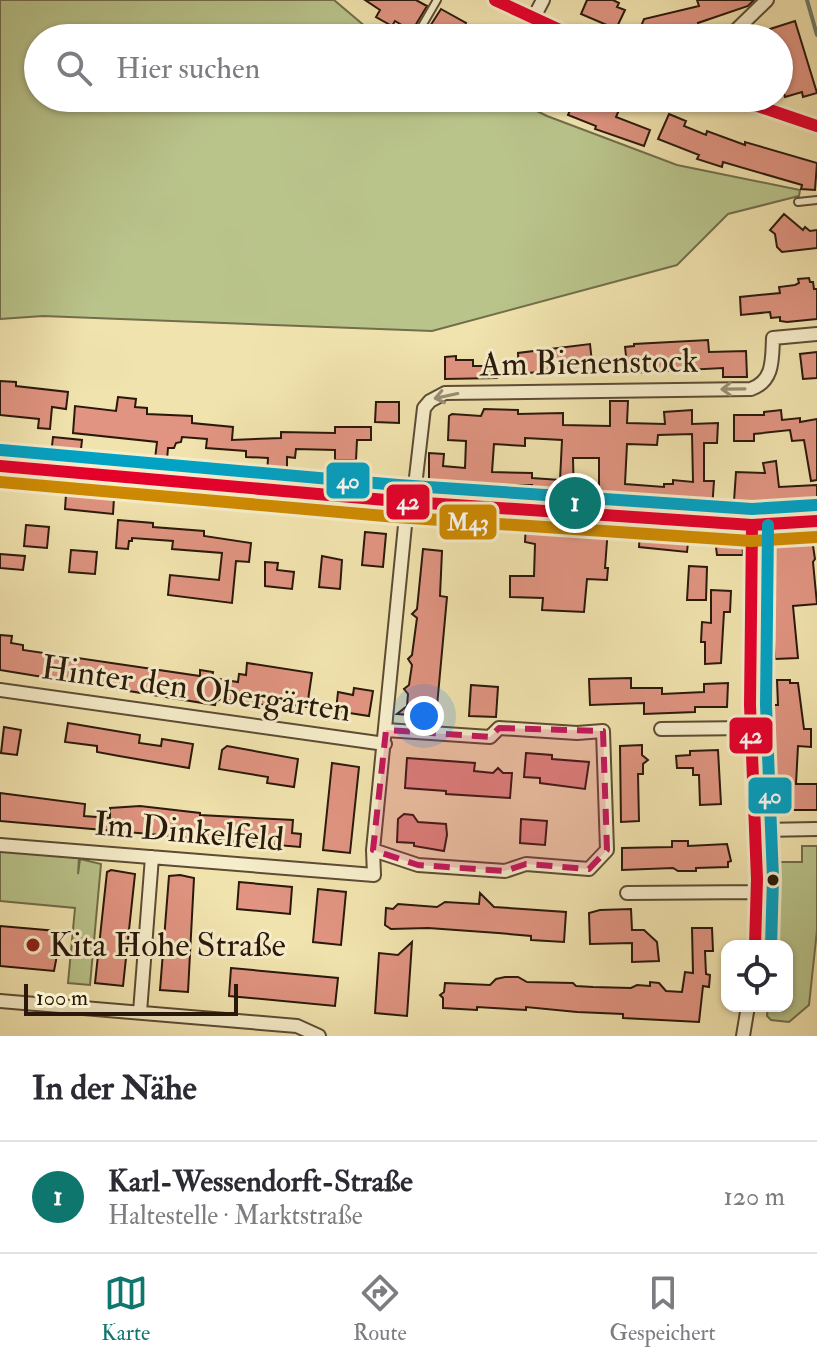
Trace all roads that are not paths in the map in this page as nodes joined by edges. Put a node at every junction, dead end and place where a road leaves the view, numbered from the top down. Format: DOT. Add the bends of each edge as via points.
graph roads {
  1 [pos="437,0"];
  2 [pos="495,0"];
  3 [pos="543,0"];
  4 [pos="767,0"];
  5 [pos="533,19"];
  6 [pos="423,24"];
  7 [pos="545,24"];
  8 [pos="742,24"];
  9 [pos="776,112"];
  10 [pos="817,126"];
  11 [pos="817,200"];
  12 [pos="798,202"];
  13 [pos="817,334"];
  14 [pos="0,466"];
  15 [pos="412,502"];
  16 [pos="817,521"];
  17 [pos="752,525"];
  18 [pos="0,690"];
  19 [pos="750,728"];
  20 [pos="661,729"];
  21 [pos="386,730"];
  22 [pos="385,744"];
  23 [pos="817,829"];
  24 [pos="756,830"];
  25 [pos="0,845"];
  26 [pos="373,850"];
  27 [pos="152,857"];
  28 [pos="757,892"];
  29 [pos="627,893"];
  30 [pos="755,940"];
  31 [pos="0,1001"];
  32 [pos="140,1012"];
  33 [pos="747,1012"];
  34 [pos="319,1036"];
  35 [pos="743,1036"];
  1 -- 6 [label="lane"];
  2 -- 5 [label="street"];
  3 -- 5 [label="street"];
  4 -- 8 [label="street"];
  5 -- 7 [label="street"];
  9 -- 10 [label="street"];
  11 -- 12 [label="lane"];
  13 -- 15 [label="street, Am Bienenstock, one-way" via="773,338 772,365 759,386 751,389 437,396 422,415"];
  14 -- 15 [label="street"];
  15 -- 17 [label="street"];
  15 -- 21 [label="street" via="406,515"];
  16 -- 17 [label="street"];
  17 -- 19 [label="street"];
  18 -- 22 [label="street, Hinter den Obergärten"];
  19 -- 20 [label="street"];
  19 -- 24 [label="street"];
  21 -- 22 [label="street"];
  21 -- 26 [label="street, Hinter den Obergärten" via="490,737 499,728 603,731 607,850 589,869 526,864 505,871 418,865"];
  22 -- 26 [label="street"];
  23 -- 24 [label="street"];
  24 -- 28 [label="street"];
  25 -- 27 [label="street, Im Dinkelfeld"];
  26 -- 27 [label="street, Im Dinkelfeld" via="374,875"];
  27 -- 32 [label="street"];
  28 -- 29 [label="street"];
  28 -- 30 [label="street"];
  31 -- 32 [label="street"];
  32 -- 34 [label="street" via="297,1026"];
  33 -- 35 [label="street"];
}
